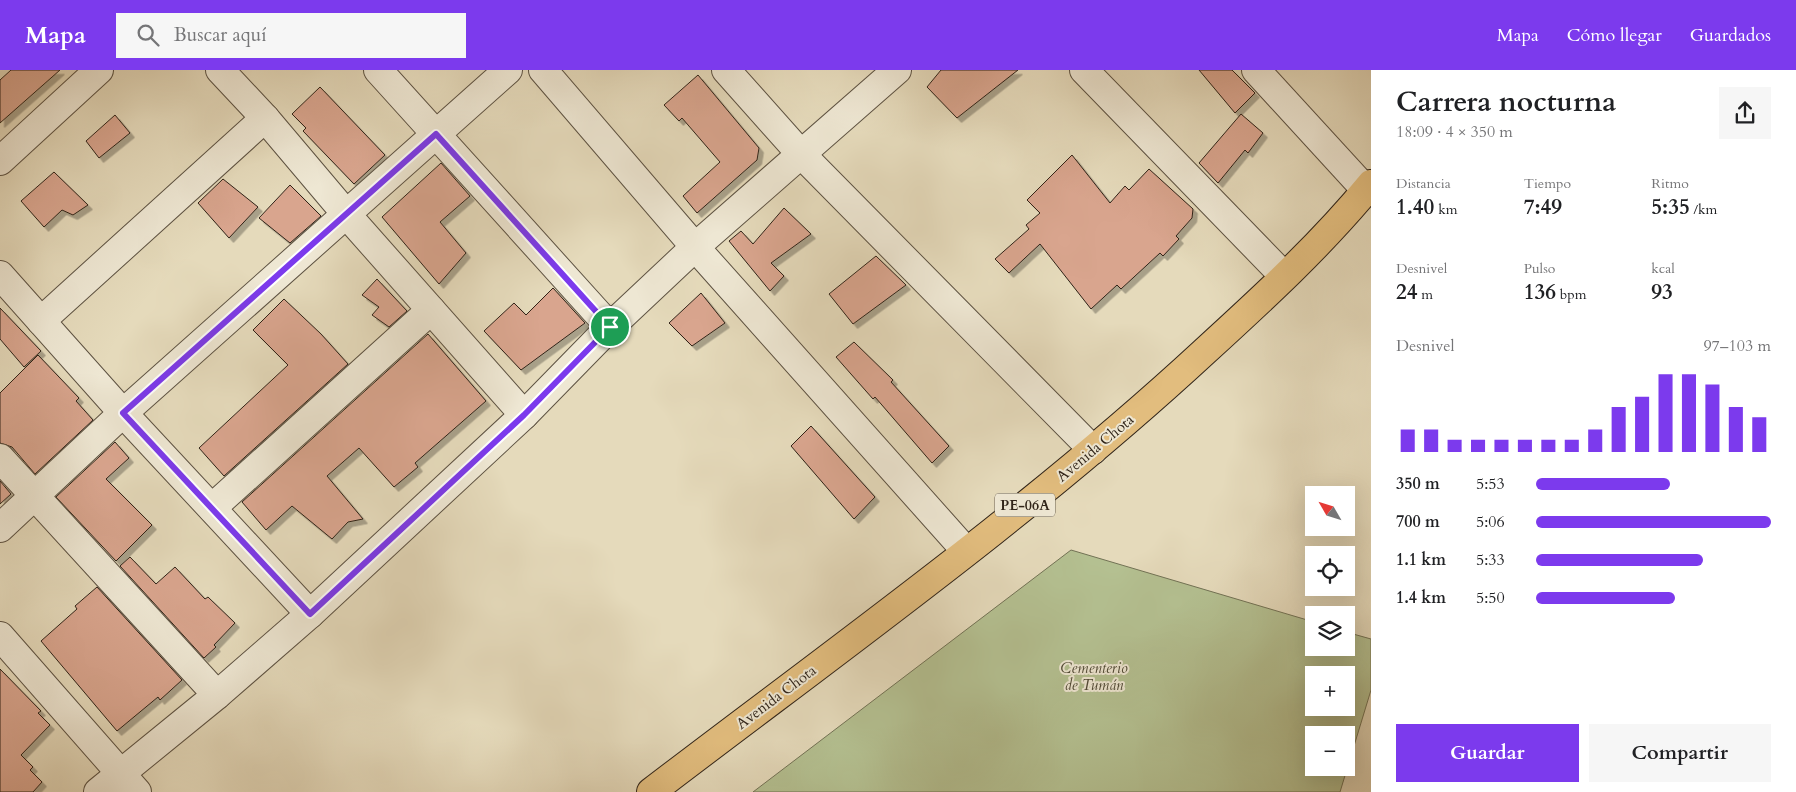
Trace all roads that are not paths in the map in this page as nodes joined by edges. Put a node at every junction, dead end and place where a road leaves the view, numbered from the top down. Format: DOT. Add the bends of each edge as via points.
graph roads {
  1 [pos="99,70"];
  2 [pos="220,70"];
  3 [pos="378,70"];
  4 [pos="508,70"];
  5 [pos="543,70"];
  6 [pos="726,70"];
  7 [pos="1084,70"];
  8 [pos="1256,70"];
  9 [pos="895,71"];
  10 [pos="266,118"];
  11 [pos="436,134"];
  12 [pos="800,154"];
  13 [pos="0,161"];
  14 [pos="1369,187"];
  15 [pos="347,215"];
  16 [pos="695,247"];
  17 [pos="0,275"];
  18 [pos="1284,276"];
  19 [pos="431,310"];
  20 [pos="41,320"];
  21 [pos="610,327"];
  22 [pos="123,413"];
  23 [pos="524,415"];
  24 [pos="1093,450"];
  25 [pos="0,458"];
  26 [pos="35,497"];
  27 [pos="212,508"];
  28 [pos="0,528"];
  29 [pos="966,551"];
  30 [pos="310,614"];
  31 [pos="0,636"];
  32 [pos="217,695"];
  33 [pos="129,783"];
  34 [pos="98,792"];
  35 [pos="651,792"];
  1 -- 13 [label="street"];
  2 -- 10 [label="street"];
  3 -- 11 [label="street"];
  4 -- 11 [label="street"];
  5 -- 16 [label="street"];
  6 -- 12 [label="street"];
  7 -- 18 [label="street"];
  8 -- 14 [label="street"];
  9 -- 12 [label="street"];
  10 -- 15 [label="street"];
  10 -- 20 [label="street"];
  11 -- 15 [label="street"];
  11 -- 21 [label="street"];
  12 -- 16 [label="street"];
  12 -- 24 [label="street"];
  14 -- 18 [label="highway, Avenida Chota / PE-06A"];
  15 -- 19 [label="street"];
  15 -- 22 [label="street"];
  16 -- 21 [label="street"];
  16 -- 29 [label="street"];
  17 -- 20 [label="street"];
  18 -- 24 [label="highway, Avenida Chota / PE-06A" via="1176,378"];
  19 -- 23 [label="street"];
  19 -- 27 [label="street"];
  20 -- 22 [label="street"];
  21 -- 23 [label="street"];
  22 -- 26 [label="street"];
  22 -- 27 [label="street"];
  23 -- 30 [label="street"];
  24 -- 29 [label="highway, Avenida Chota / PE-06A"];
  25 -- 26 [label="street"];
  26 -- 28 [label="street"];
  26 -- 32 [label="street"];
  27 -- 30 [label="street"];
  29 -- 35 [label="highway, Avenida Chota / PE-06A"];
  30 -- 32 [label="street"];
  31 -- 33 [label="street"];
  32 -- 33 [label="street"];
  33 -- 34 [label="street"];
}
